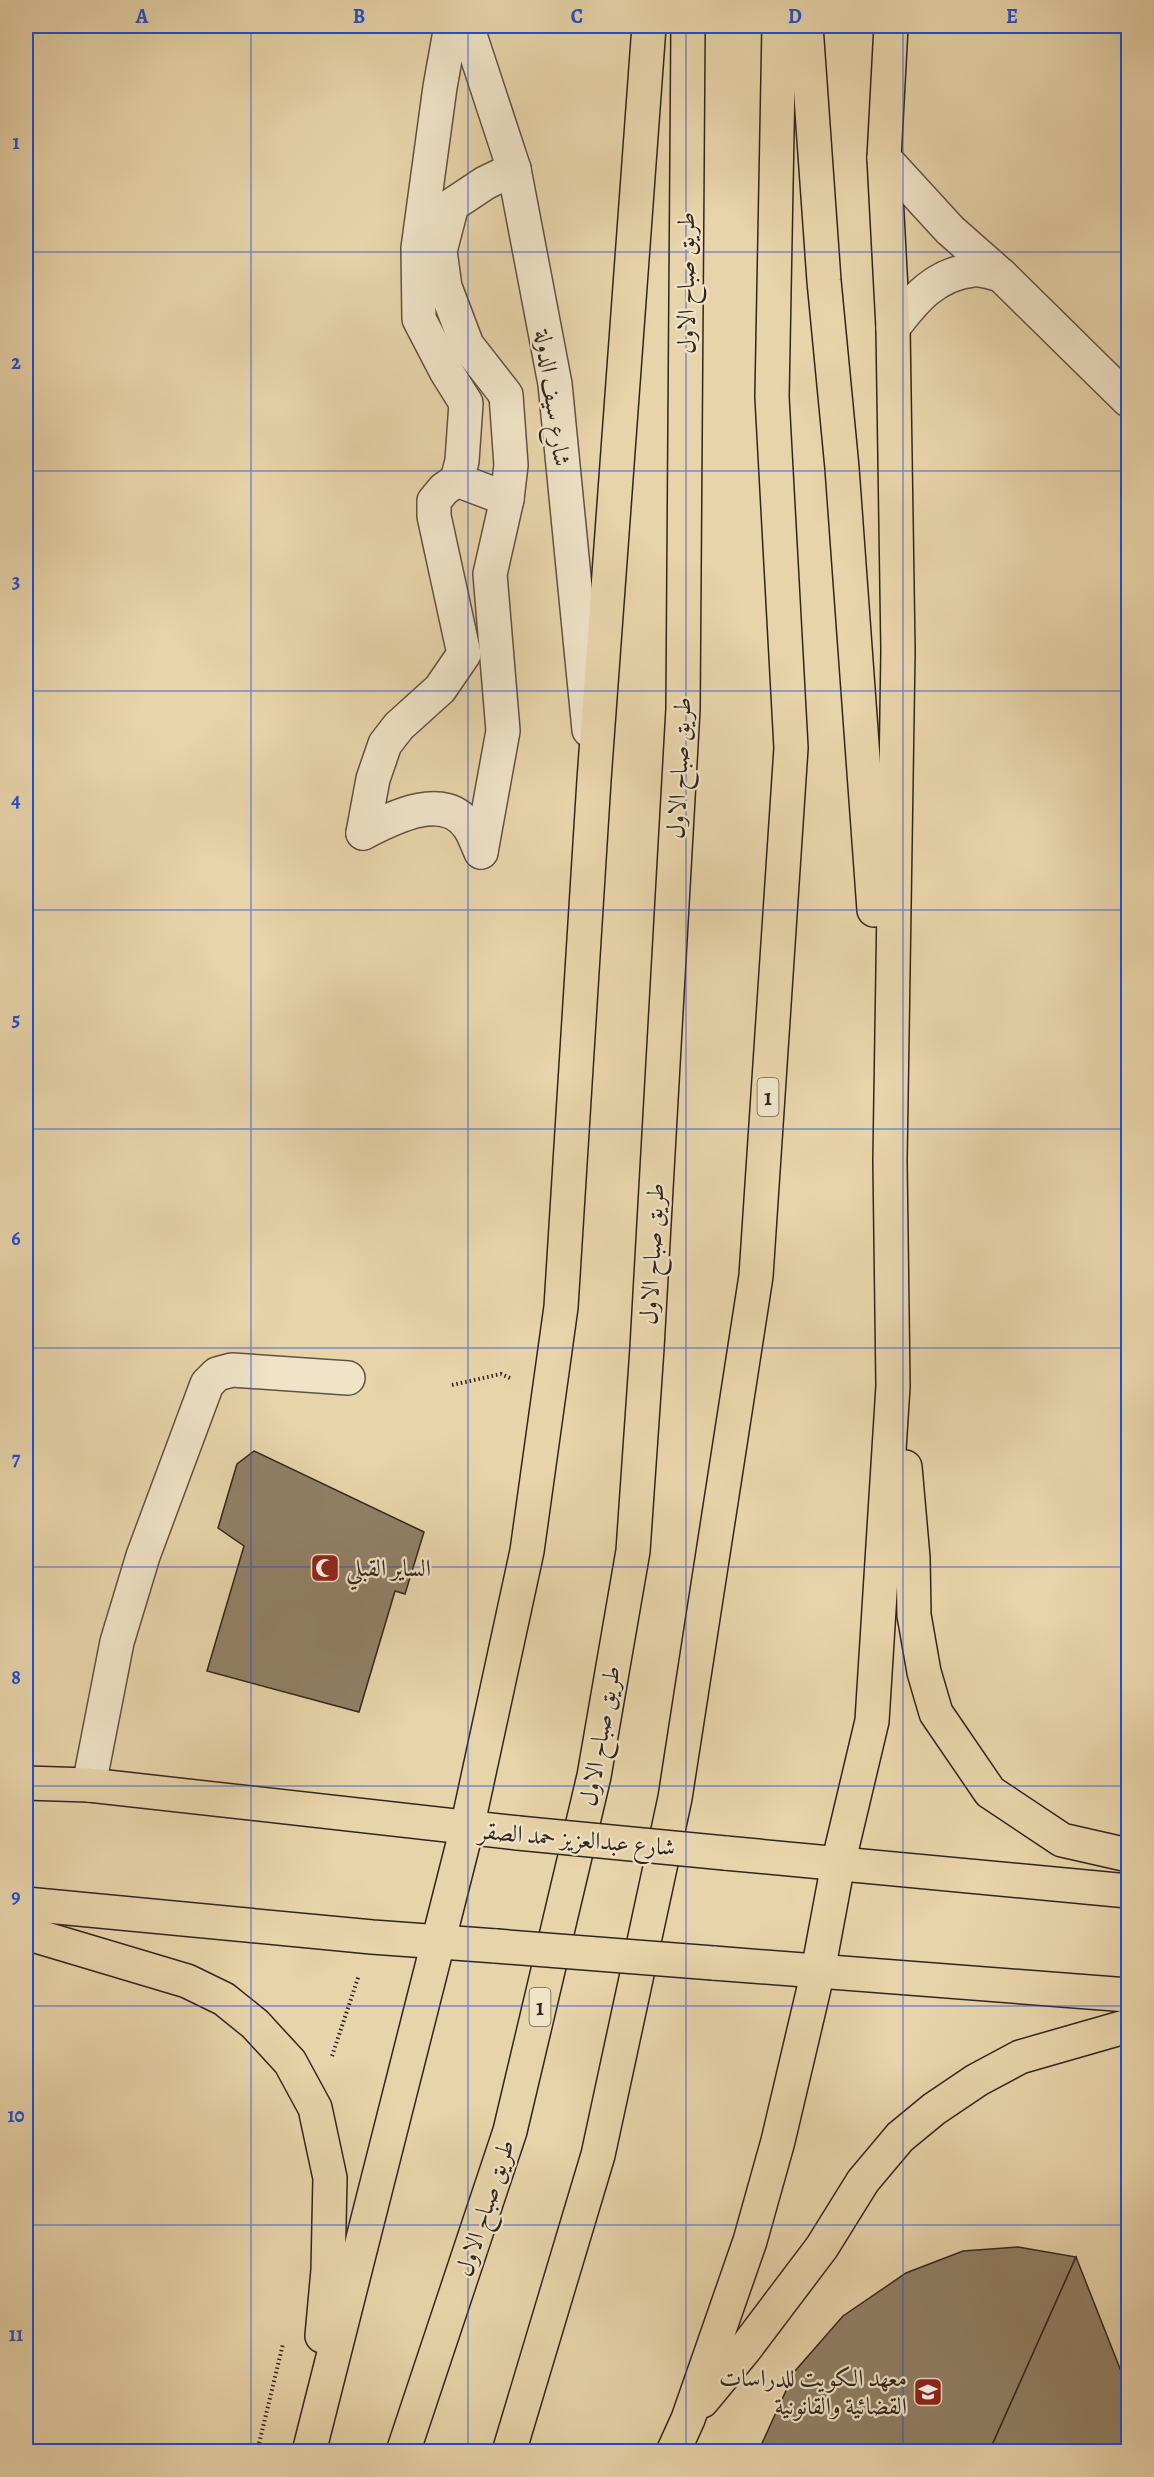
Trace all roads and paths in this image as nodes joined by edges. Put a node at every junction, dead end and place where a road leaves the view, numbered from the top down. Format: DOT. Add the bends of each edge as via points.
graph roads {
  1 [pos="451,26"];
  2 [pos="467,26"];
  3 [pos="650,26"];
  4 [pos="688,26"];
  5 [pos="779,26"];
  6 [pos="806,26"];
  7 [pos="891,26"];
  8 [pos="884,158"];
  9 [pos="514,169"];
  10 [pos="1001,275"];
  11 [pos="892,328"];
  12 [pos="1128,400"];
  13 [pos="460,471"];
  14 [pos="507,499"];
  15 [pos="490,574"];
  16 [pos="448,579"];
  17 [pos="594,780"];
  18 [pos="890,1161"];
  19 [pos="891,1285"];
  20 [pos="514,1368"];
  21 [pos="348,1378"];
  22 [pos="514,1379"];
  23 [pos="452,1385"];
  24 [pos="517,1385"];
  25 [pos="26,1783"];
  26 [pos="89,1785"];
  27 [pos="467,1828"];
  28 [pos="1128,1856"];
  29 [pos="838,1864"];
  30 [pos="1128,1891"];
  31 [pos="26,1904"];
  32 [pos="26,1933"];
  33 [pos="372,1937"];
  34 [pos="438,1942"];
  35 [pos="818,1971"];
  36 [pos="1128,1995"];
  37 [pos="1128,2026"];
  38 [pos="331,2058"];
  39 [pos="688,2419"];
  40 [pos="311,2443"];
  41 [pos="403,2451"];
  42 [pos="509,2451"];
  43 [pos="673,2451"];
  1 -- 13 [label="street" via="418,248 419,319 466,403"];
  2 -- 9 [label="street, شارع سيف الدولة"];
  3 -- 17 [label="main road"];
  4 -- 41 [label="main road, طريق صباح الاول / 1" via="683,709 633,1551 594,1776 510,2132"];
  5 -- 42 [label="main road, 1" via="772,397 791,748 756,1276 675,1798 598,2155"];
  6 -- 18 [label="main road" via="869,825"];
  7 -- 8 [label="main road"];
  8 -- 10 [label="street" via="950,230"];
  8 -- 11 [label="main road"];
  9 -- 14 [label="street" via="452,205 440,251 445,287 467,345 506,395 512,465"];
  9 -- 17 [label="street, شارع سيف الدولة" via="555,384"];
  10 -- 11 [label="street" via="975,270 949,275 915,298"];
  10 -- 12 [label="street"];
  11 -- 18 [label="main road" via="898,651"];
  13 -- 14 [label="street"];
  13 -- 16 [label="street" via="434,501"];
  14 -- 15 [label="street"];
  15 -- 16 [label="street"];
  15 -- 16 [label="street" via="503,730 481,852 469,825 450,811 421,809 398,815 363,833 373,779 385,744 440,689 464,654"];
  17 -- 27 [label="main road" via="561,1307 527,1551"];
  18 -- 19 [label="main road"];
  19 -- 28 [label="main road" via="914,1615 936,1713 990,1792 1062,1840"];
  19 -- 29 [label="main road" via="893,1386 872,1721"];
  20 -- 22 [label="path"];
  21 -- 26 [label="street" via="232,1370 217,1374 207,1384 143,1556 117,1642"];
  22 -- 23 [label="path" via="501,1374"];
  22 -- 24 [label="path"];
  25 -- 26 [label="main road, شارع عبدالعزيز حمد الصقر"];
  26 -- 27 [label="main road, شارع عبدالعزيز حمد الصقر"];
  27 -- 29 [label="main road, شارع عبدالعزيز حمد الصقر, bridge"];
  27 -- 34 [label="main road"];
  29 -- 30 [label="main road, شارع عبدالعزيز حمد الصقر"];
  29 -- 35 [label="main road"];
  31 -- 33 [label="main road"];
  32 -- 40 [label="main road" via="187,1981 224,1999 255,2024 290,2062 315,2108 330,2178 328,2270"];
  33 -- 34 [label="main road"];
  33 -- 38 [label="path"];
  34 -- 35 [label="main road, bridge"];
  34 -- 40 [label="main road"];
  35 -- 36 [label="main road"];
  35 -- 39 [label="main road" via="753,2230"];
  37 -- 39 [label="main road" via="1020,2057 977,2080 900,2137 863,2181 822,2247 779,2305"];
  39 -- 43 [label="main road"];
}
